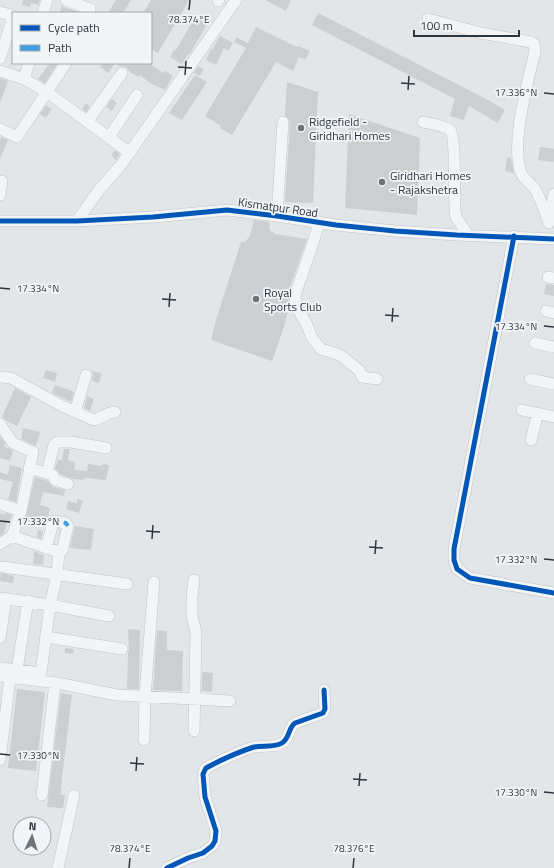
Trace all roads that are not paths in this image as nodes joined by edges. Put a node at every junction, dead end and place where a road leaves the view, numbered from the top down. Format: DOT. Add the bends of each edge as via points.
graph roads {
  1 [pos="47,0"];
  2 [pos="66,0"];
  3 [pos="236,0"];
  4 [pos="0,12"];
  5 [pos="43,12"];
  6 [pos="88,12"];
  7 [pos="12,17"];
  8 [pos="12,19"];
  9 [pos="428,19"];
  10 [pos="3,38"];
  11 [pos="0,58"];
  12 [pos="29,64"];
  13 [pos="65,64"];
  14 [pos="0,71"];
  15 [pos="122,73"];
  16 [pos="24,79"];
  17 [pos="47,92"];
  18 [pos="137,95"];
  19 [pos="87,122"];
  20 [pos="283,122"];
  21 [pos="423,122"];
  22 [pos="0,129"];
  23 [pos="109,138"];
  24 [pos="130,153"];
  25 [pos="2,181"];
  26 [pos="554,194"];
  27 [pos="0,195"];
  28 [pos="277,216"];
  29 [pos="0,220"];
  30 [pos="77,221"];
  31 [pos="319,222"];
  32 [pos="549,223"];
  33 [pos="468,235"];
  34 [pos="514,236"];
  35 [pos="550,239"];
  36 [pos="535,343"];
  37 [pos="554,347"];
  38 [pos="86,375"];
  39 [pos="0,377"];
  40 [pos="530,379"];
  41 [pos="377,380"];
  42 [pos="554,384"];
  43 [pos="522,410"];
  44 [pos="75,412"];
  45 [pos="116,412"];
  46 [pos="538,413"];
  47 [pos="554,417"];
  48 [pos="0,424"];
  49 [pos="531,440"];
  50 [pos="106,448"];
  51 [pos="29,468"];
  52 [pos="47,473"];
  53 [pos="68,484"];
  54 [pos="0,504"];
  55 [pos="21,511"];
  56 [pos="12,536"];
  57 [pos="0,544"];
  58 [pos="46,548"];
  59 [pos="59,552"];
  60 [pos="3,567"];
  61 [pos="57,575"];
  62 [pos="194,580"];
  63 [pos="154,582"];
  64 [pos="127,584"];
  65 [pos="554,593"];
  66 [pos="3,598"];
  67 [pos="28,602"];
  68 [pos="50,605"];
  69 [pos="109,616"];
  70 [pos="0,638"];
  71 [pos="46,638"];
  72 [pos="122,649"];
  73 [pos="0,668"];
  74 [pos="9,675"];
  75 [pos="54,683"];
  76 [pos="324,690"];
  77 [pos="145,696"];
  78 [pos="196,699"];
  79 [pos="230,701"];
  80 [pos="194,731"];
  81 [pos="144,740"];
  82 [pos="0,760"];
  83 [pos="42,795"];
  84 [pos="74,795"];
  85 [pos="58,868"];
  86 [pos="167,868"];
  1 -- 5 [label="street"];
  2 -- 6 [label="street" via="90,9"];
  3 -- 24 [label="street"];
  4 -- 7 [label="street"];
  8 -- 10 [label="street"];
  9 -- 32 [label="street" via="534,44 535,51 520,121 517,149 522,175 536,191"];
  10 -- 11 [label="street"];
  12 -- 16 [label="street"];
  13 -- 17 [label="street"];
  14 -- 16 [label="street"];
  15 -- 19 [label="street"];
  16 -- 17 [label="street"];
  17 -- 19 [label="street"];
  17 -- 22 [label="street" via="17,137"];
  18 -- 23 [label="street"];
  19 -- 23 [label="street"];
  20 -- 28 [label="street"];
  21 -- 33 [label="street" via="444,127 452,132 454,210"];
  23 -- 24 [label="street"];
  24 -- 30 [label="street"];
  25 -- 27 [label="street"];
  26 -- 32 [label="street"];
  28 -- 30 [label="street, Kismatpur Road" via="227,210"];
  28 -- 31 [label="street, Kismatpur Road"];
  29 -- 30 [label="street, Kismatpur Road"];
  31 -- 33 [label="street, Kismatpur Road" via="396,231"];
  31 -- 41 [label="street" via="295,295 296,306 312,338 321,349 340,355 360,371 362,377"];
  32 -- 35 [label="street"];
  33 -- 34 [label="street, Kismatpur Road"];
  34 -- 35 [label="street, Kismatpur Road"];
  34 -- 65 [label="street" via="454,560 457,569 470,578"];
  36 -- 37 [label="street"];
  38 -- 44 [label="street"];
  39 -- 44 [label="street" via="11,378"];
  40 -- 42 [label="street"];
  43 -- 46 [label="street"];
  44 -- 45 [label="street" via="94,420 108,412"];
  46 -- 47 [label="street"];
  46 -- 49 [label="street"];
  48 -- 51 [label="street" via="13,443 33,452"];
  50 -- 52 [label="street" via="57,442"];
  51 -- 52 [label="street"];
  51 -- 55 [label="street"];
  52 -- 53 [label="street" via="53,475 55,480"];
  54 -- 55 [label="street"];
  55 -- 56 [label="street"];
  56 -- 57 [label="street"];
  56 -- 58 [label="street"];
  58 -- 59 [label="street"];
  58 -- 59 [label="street" via="54,521 66,523 68,526 62,551"];
  59 -- 61 [label="street"];
  60 -- 61 [label="street"];
  61 -- 64 [label="street"];
  61 -- 68 [label="street"];
  62 -- 78 [label="street" via="192,609 196,633"];
  63 -- 77 [label="street"];
  66 -- 67 [label="street"];
  66 -- 70 [label="street"];
  67 -- 68 [label="street"];
  67 -- 74 [label="street"];
  68 -- 69 [label="street"];
  68 -- 71 [label="street"];
  71 -- 72 [label="street"];
  71 -- 74 [label="street" via="41,674"];
  73 -- 74 [label="street"];
  74 -- 75 [label="street"];
  74 -- 82 [label="street"];
  75 -- 77 [label="street" via="117,695"];
  75 -- 83 [label="street"];
  76 -- 86 [label="street" via="323,713 295,723 281,744 256,747 206,768 203,774 205,797 216,831 215,841 203,853"];
  77 -- 78 [label="street"];
  77 -- 81 [label="street"];
  78 -- 79 [label="street"];
  78 -- 80 [label="street"];
  84 -- 85 [label="street"];
}
